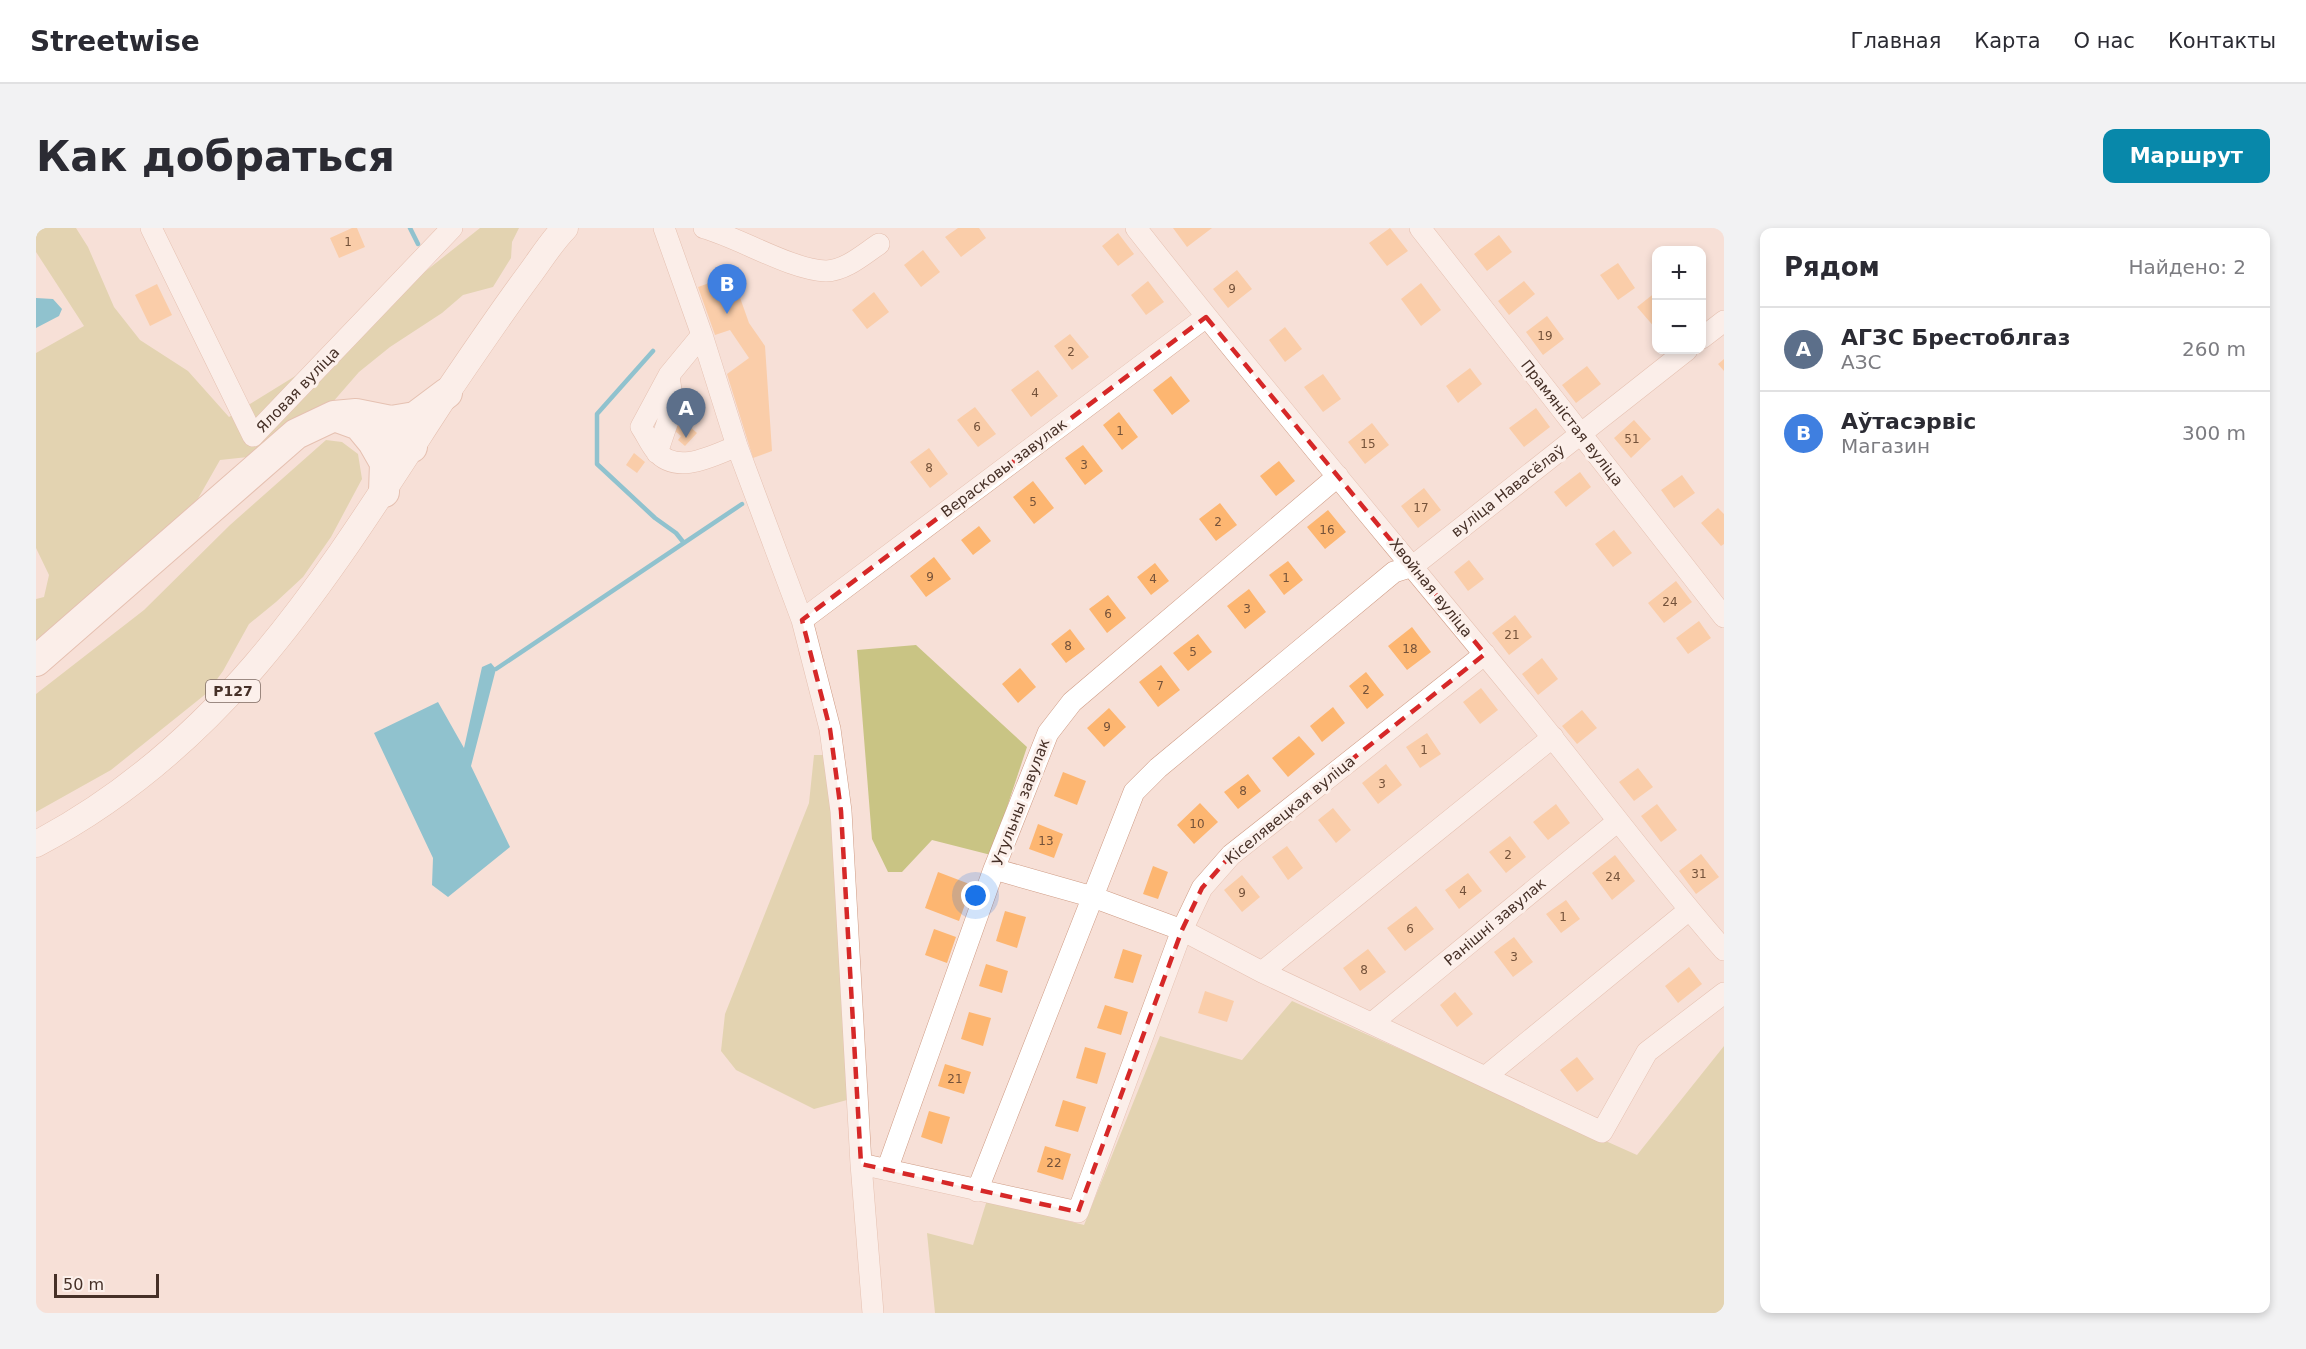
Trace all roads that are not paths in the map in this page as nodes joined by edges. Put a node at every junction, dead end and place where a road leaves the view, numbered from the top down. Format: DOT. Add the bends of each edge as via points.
graph roads {
  1 [pos="151,228"];
  2 [pos="452,228"];
  3 [pos="565,228"];
  4 [pos="664,228"];
  5 [pos="704,228"];
  6 [pos="1136,228"];
  7 [pos="1420,228"];
  8 [pos="879,244"];
  9 [pos="1206,317"];
  10 [pos="1724,321"];
  11 [pos="1706,334"];
  12 [pos="702,335"];
  13 [pos="1682,354"];
  14 [pos="447,393"];
  15 [pos="334,416"];
  16 [pos="1580,434"];
  17 [pos="737,446"];
  18 [pos="412,447"];
  19 [pos="1338,476"];
  20 [pos="384,492"];
  21 [pos="1413,566"];
  22 [pos="1724,617"];
  23 [pos="802,620"];
  24 [pos="1485,654"];
  25 [pos="36,661"];
  26 [pos="1553,738"];
  27 [pos="1618,821"];
  28 [pos="36,844"];
  29 [pos="994,869"];
  30 [pos="1093,897"];
  31 [pos="1689,910"];
  32 [pos="1182,930"];
  33 [pos="1724,950"];
  34 [pos="1262,972"];
  35 [pos="1724,993"];
  36 [pos="1372,1023"];
  37 [pos="1485,1077"];
  38 [pos="861,1164"];
  39 [pos="887,1170"];
  40 [pos="977,1191"];
  41 [pos="873,1313"];
  1 -- 2 [label="street, Яловая вуліца" via="253,436"];
  3 -- 14 [label="main road, Р127"];
  4 -- 12 [label="street"];
  5 -- 8 [label="street" via="785,260 827,271 846,266"];
  6 -- 9 [label="street, Хвойная вуліца"];
  7 -- 16 [label="street, Прамяністая вуліца"];
  9 -- 19 [label="street, Хвойная вуліца"];
  9 -- 23 [label="street, Верасковы завулак"];
  10 -- 11 [label="street"];
  12 -- 17 [label="street"];
  12 -- 17 [label="street" via="669,375 641,426 657,453 673,462 692,462"];
  13 -- 16 [label="street, вуліца Навасёлаў"];
  14 -- 15 [label="highway, Р127" via="415,417 391,422 356,414"];
  14 -- 18 [label="main road, Р127"];
  15 -- 18 [label="highway" via="354,418"];
  15 -- 20 [label="highway" via="359,425 373,442 385,463"];
  15 -- 25 [label="highway, Р127" via="296,434"];
  16 -- 21 [label="street, вуліца Навасёлаў"];
  16 -- 22 [label="street, Прамяністая вуліца"];
  17 -- 23 [label="street"];
  18 -- 20 [label="main road, Р127"];
  19 -- 21 [label="street, Хвойная вуліца"];
  19 -- 29 [label="street, Утульны завулак" via="1072,702 1048,732"];
  20 -- 28 [label="main road, Р127" via="259,663 186,739 143,776"];
  21 -- 24 [label="street, Хвойная вуліца"];
  21 -- 30 [label="street, вуліца Навасёлаў" via="1394,572 1134,792"];
  23 -- 38 [label="street" via="830,729 841,812"];
  24 -- 26 [label="street, Хвойная вуліца"];
  24 -- 32 [label="street, Кіселявецкая вуліца" via="1231,855 1203,888"];
  26 -- 27 [label="street, Хвойная вуліца"];
  26 -- 34 [label="street"];
  27 -- 31 [label="street, Хвойная вуліца"];
  27 -- 36 [label="street, Ранішні завулак"];
  29 -- 30 [label="street"];
  29 -- 39 [label="street, Утульны завулак"];
  30 -- 32 [label="street"];
  30 -- 40 [label="street, вуліца Навасёлаў"];
  31 -- 33 [label="street, Хвойная вуліца"];
  31 -- 37 [label="street"];
  32 -- 34 [label="street"];
  32 -- 40 [label="street, Кіселявецкая вуліца" via="1078,1212"];
  34 -- 36 [label="street"];
  35 -- 37 [label="street" via="1647,1052 1602,1132"];
  36 -- 37 [label="street"];
  38 -- 39 [label="street"];
  38 -- 41 [label="street"];
  39 -- 40 [label="street"];
}
